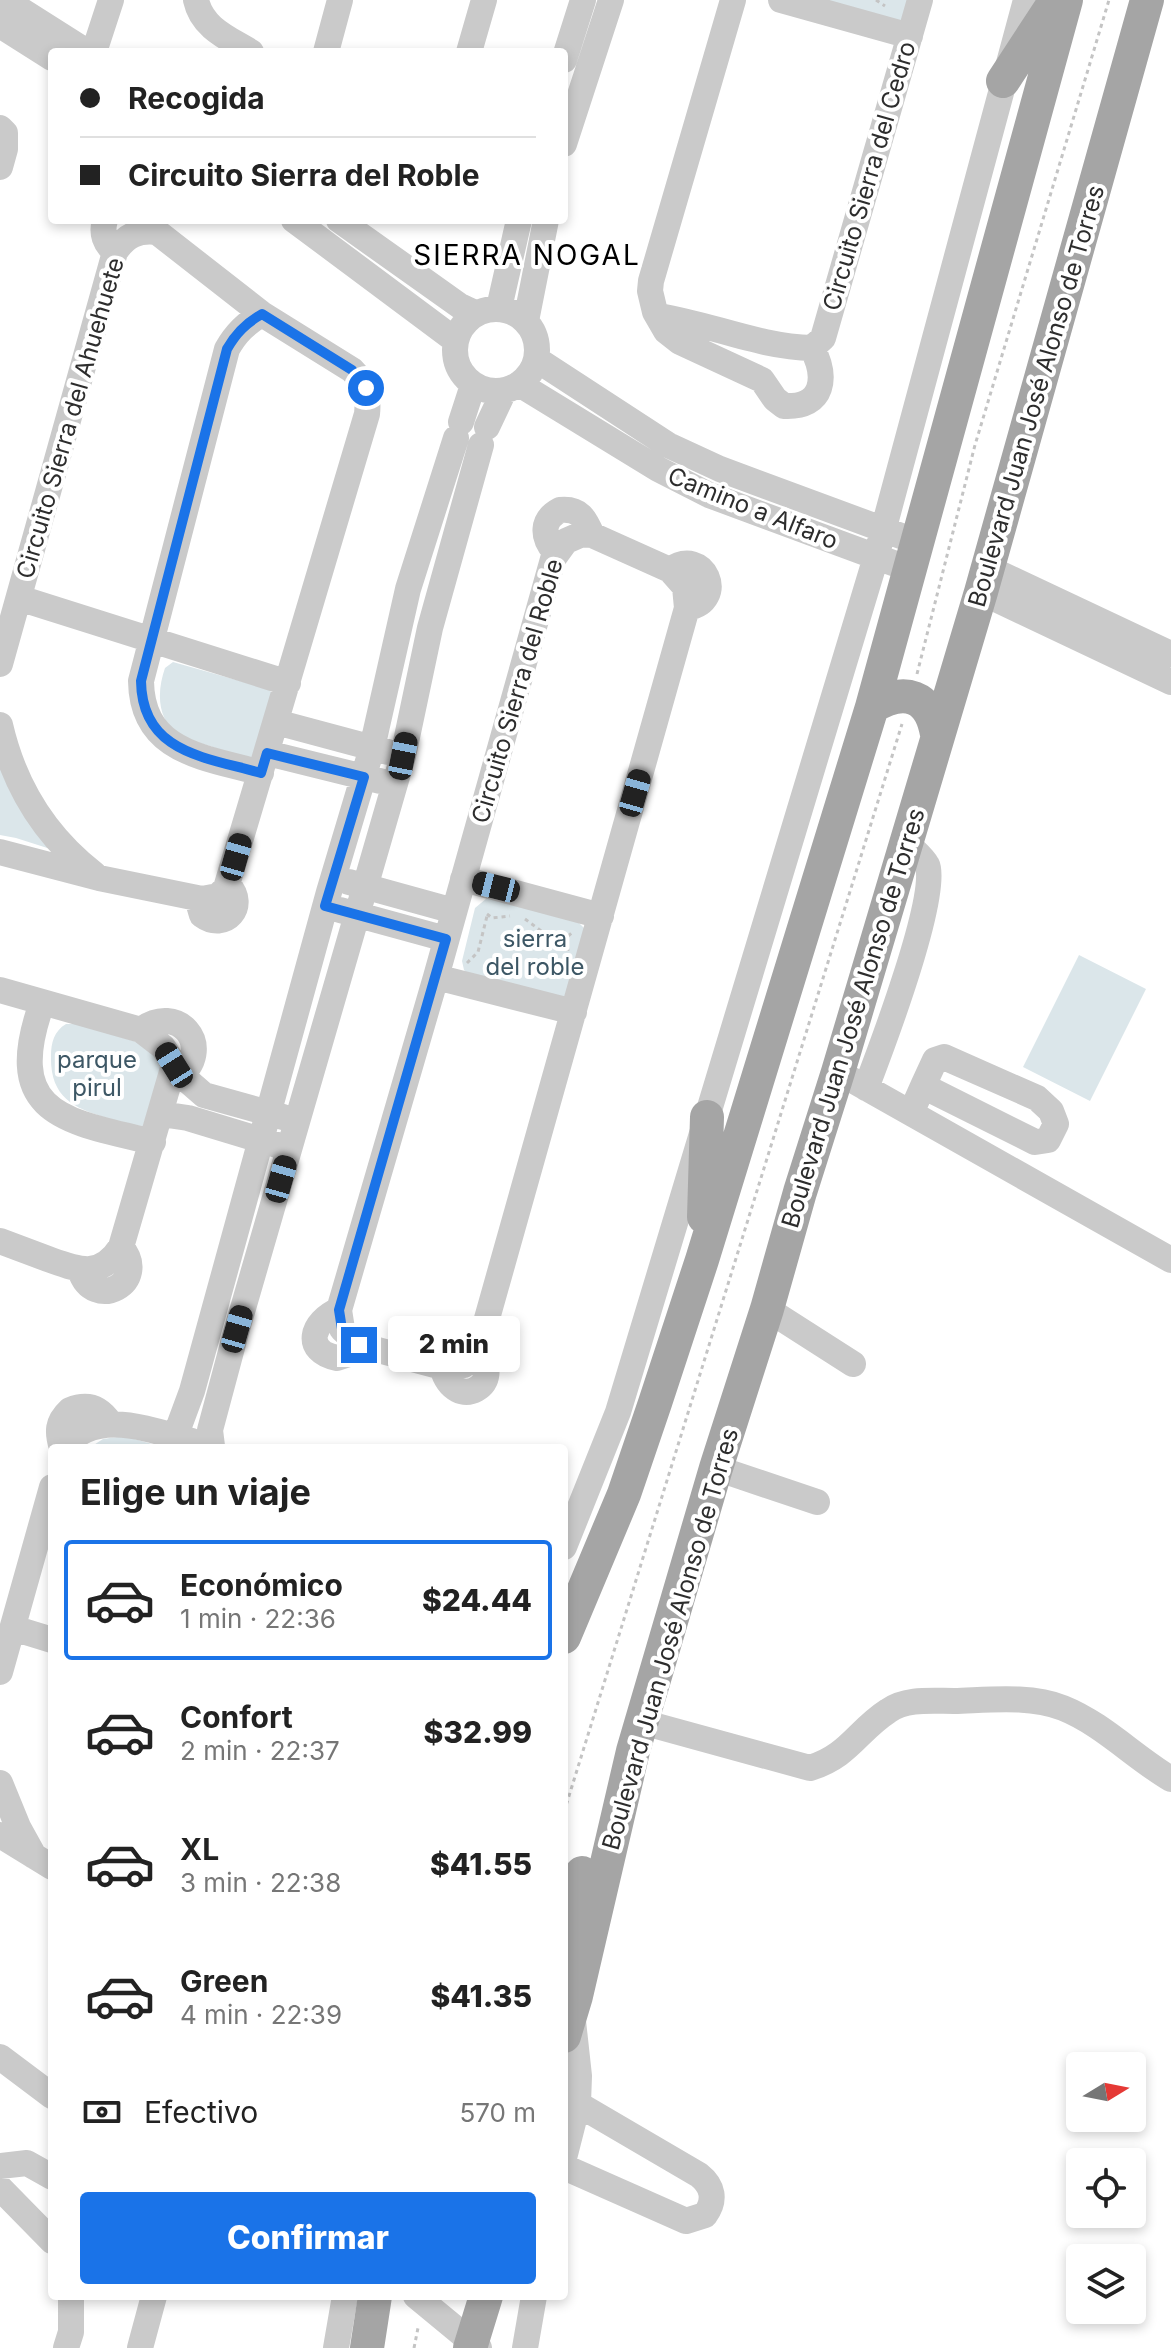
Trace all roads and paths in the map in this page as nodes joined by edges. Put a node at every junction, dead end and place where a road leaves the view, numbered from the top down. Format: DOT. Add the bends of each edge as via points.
graph roads {
  1 [pos="5,0"];
  2 [pos="111,0"];
  3 [pos="196,0"];
  4 [pos="340,0"];
  5 [pos="484,0"];
  6 [pos="583,0"];
  7 [pos="611,0"];
  8 [pos="733,0"];
  9 [pos="781,0"];
  10 [pos="920,0"];
  11 [pos="1026,0"];
  12 [pos="1056,0"];
  13 [pos="1066,0"];
  14 [pos="1109,0"];
  15 [pos="1147,0"];
  16 [pos="0,25"];
  17 [pos="910,36"];
  18 [pos="81,48"];
  19 [pos="95,48"];
  20 [pos="244,48"];
  21 [pos="327,48"];
  22 [pos="470,48"];
  23 [pos="568,48"];
  24 [pos="48,55"];
  25 [pos="1003,81"];
  26 [pos="0,128"];
  27 [pos="568,132"];
  28 [pos="0,167"];
  29 [pos="104,224"];
  30 [pos="299,224"];
  31 [pos="345,224"];
  32 [pos="518,224"];
  33 [pos="545,224"];
  34 [pos="156,226"];
  35 [pos="115,252"];
  36 [pos="487,311"];
  37 [pos="262,314"];
  38 [pos="659,316"];
  39 [pos="526,321"];
  40 [pos="455,340"];
  41 [pos="812,348"];
  42 [pos="536,359"];
  43 [pos="473,385"];
  44 [pos="512,387"];
  45 [pos="472,433"];
  46 [pos="884,529"];
  47 [pos="915,556"];
  48 [pos="876,557"];
  49 [pos="984,580"];
  50 [pos="19,598"];
  51 [pos="151,640"];
  52 [pos="1171,654"];
  53 [pos="0,664"];
  54 [pos="1171,682"];
  55 [pos="288,683"];
  56 [pos="911,697"];
  57 [pos="872,707"];
  58 [pos="276,722"];
  59 [pos="0,725"];
  60 [pos="937,734"];
  61 [pos="372,748"];
  62 [pos="403,756"];
  63 [pos="264,763"];
  64 [pos="364,777"];
  65 [pos="395,784"];
  66 [pos="0,852"];
  67 [pos="334,877"];
  68 [pos="99,878"];
  69 [pos="463,879"];
  70 [pos="365,888"];
  71 [pos="325,906"];
  72 [pos="454,911"];
  73 [pos="358,915"];
  74 [pos="601,916"];
  75 [pos="566,938"];
  76 [pos="446,939"];
  77 [pos="462,963"];
  78 [pos="436,977"];
  79 [pos="0,990"];
  80 [pos="42,1003"];
  81 [pos="574,1012"];
  82 [pos="177,1070"];
  83 [pos="852,1080"];
  84 [pos="923,1086"];
  85 [pos="911,1113"];
  86 [pos="161,1114"];
  87 [pos="707,1117"];
  88 [pos="298,1120"];
  89 [pos="264,1127"];
  90 [pos="153,1142"];
  91 [pos="290,1149"];
  92 [pos="0,1241"];
  93 [pos="702,1260"];
  94 [pos="1171,1260"];
  95 [pos="767,1309"];
  96 [pos="853,1364"];
  97 [pos="175,1437"];
  98 [pos="66,1444"];
  99 [pos="203,1444"];
  100 [pos="214,1444"];
  101 [pos="716,1468"];
  102 [pos="48,1502"];
  103 [pos="817,1502"];
  104 [pos="568,1537"];
  105 [pos="568,1627"];
  106 [pos="13,1628"];
  107 [pos="48,1639"];
  108 [pos="0,1672"];
  109 [pos="637,1736"];
  110 [pos="1171,1779"];
  111 [pos="0,1783"];
  112 [pos="568,1799"];
  113 [pos="0,1835"];
  114 [pos="43,1862"];
  115 [pos="568,1925"];
  116 [pos="568,2024"];
  117 [pos="0,2057"];
  118 [pos="48,2093"];
  119 [pos="571,2100"];
  120 [pos="568,2125"];
  121 [pos="0,2166"];
  122 [pos="568,2169"];
  123 [pos="48,2175"];
  124 [pos="0,2188"];
  125 [pos="48,2237"];
  126 [pos="71,2300"];
  127 [pos="153,2300"];
  128 [pos="374,2300"];
  129 [pos="421,2300"];
  130 [pos="485,2300"];
  131 [pos="533,2300"];
  132 [pos="340,2302"];
  133 [pos="474,2346"];
  134 [pos="66,2348"];
  135 [pos="140,2348"];
  136 [pos="336,2348"];
  137 [pos="367,2348"];
  138 [pos="525,2348"];
  1 -- 18 [label="street"];
  2 -- 19 [label="street"];
  3 -- 20 [label="street" via="211,28"];
  4 -- 21 [label="street"];
  5 -- 22 [label="street"];
  6 -- 23 [label="street"];
  7 -- 27 [label="street"];
  8 -- 38 [label="street" via="651,281"];
  9 -- 17 [label="street"];
  10 -- 17 [label="street, Circuito Sierra del Cedro"];
  11 -- 25 [label="street"];
  12 -- 25 [label="main road"];
  13 -- 47 [label="main road"];
  14 -- 56 [label="path" via="975,445"];
  15 -- 49 [label="main road, Boulevard Juan José Alonso de Torres"];
  16 -- 24 [label="street"];
  17 -- 41 [label="street, Circuito Sierra del Cedro" via="823,338"];
  25 -- 46 [label="street"];
  26 -- 28 [label="street" via="5,149"];
  29 -- 35 [label="street" via="105,241"];
  30 -- 40 [label="street"];
  31 -- 36 [label="street" via="460,306"];
  32 -- 36 [label="street"];
  33 -- 39 [label="street"];
  34 -- 35 [label="street, Circuito Sierra del Ahuehuete" via="131,235"];
  34 -- 37 [label="street, Circuito Sierra del Ahuehuete"];
  35 -- 50 [label="street, Circuito Sierra del Ahuehuete"];
  36 -- 39 [label="street" via="513,312"];
  36 -- 40 [label="street" via="466,320"];
  37 -- 51 [label="street" via="241,329 227,349"];
  37 -- 55 [label="street, Circuito Sierra del Ahuehuete" via="352,370 369,400"];
  38 -- 41 [label="street" via="786,347"];
  38 -- 41 [label="street" via="680,342 750,372 784,406 808,401 821,386 821,365"];
  39 -- 42 [label="street" via="536,339"];
  40 -- 43 [label="street" via="457,365"];
  42 -- 44 [label="street" via="527,378"];
  42 -- 46 [label="street, Camino a Alfaro" via="668,445"];
  43 -- 44 [label="street" via="493,392"];
  43 -- 45 [label="street"];
  44 -- 45 [label="street"];
  44 -- 48 [label="street, Camino a Alfaro" via="709,495"];
  45 -- 61 [label="street" via="408,589"];
  45 -- 62 [label="street"];
  46 -- 47 [label="street, Camino a Alfaro"];
  46 -- 48 [label="street"];
  47 -- 48 [label="street, Camino a Alfaro"];
  47 -- 57 [label="main road"];
  48 -- 87 [label="street"];
  49 -- 52 [label="street"];
  49 -- 54 [label="street"];
  49 -- 60 [label="main road, Boulevard Juan José Alonso de Torres"];
  50 -- 51 [label="street"];
  50 -- 53 [label="street, Circuito Sierra del Ahuehuete"];
  51 -- 55 [label="street"];
  51 -- 63 [label="street" via="141,681 144,712 163,738 188,753"];
  55 -- 58 [label="street, Circuito Sierra del Ahuehuete"];
  56 -- 57 [label="main road" via="890,696"];
  56 -- 60 [label="main road" via="925,705"];
  56 -- 112 [label="path"];
  57 -- 93 [label="main road"];
  58 -- 61 [label="street"];
  58 -- 63 [label="street, Circuito Sierra del Ahuehuete"];
  59 -- 68 [label="street, Circuito Sierra del Ahuehuete" via="13,771 35,812 64,848"];
  60 -- 83 [label="main road, Boulevard Juan José Alonso de Torres" via="906,842"];
  61 -- 62 [label="street"];
  61 -- 64 [label="street"];
  62 -- 65 [label="street"];
  63 -- 64 [label="street"];
  63 -- 68 [label="street, Circuito Sierra del Ahuehuete" via="228,885 218,896 197,898"];
  64 -- 65 [label="street"];
  64 -- 67 [label="street"];
  65 -- 70 [label="street"];
  66 -- 68 [label="street, Circuito Sierra del Ahuehuete"];
  67 -- 70 [label="street"];
  67 -- 71 [label="street"];
  69 -- 72 [label="street, Circuito Sierra del Roble"];
  69 -- 74 [label="street"];
  69 -- 74 [label="street, Circuito Sierra del Roble" via="555,552 575,536 592,535 670,570 685,587 687,608"];
  70 -- 72 [label="street"];
  70 -- 73 [label="street"];
  71 -- 73 [label="street"];
  71 -- 89 [label="street"];
  72 -- 76 [label="street, Circuito Sierra del Roble"];
  73 -- 76 [label="street"];
  73 -- 88 [label="street"];
  74 -- 81 [label="street, Circuito Sierra del Roble"];
  75 -- 77 [label="path" via="544,933 519,916 492,918 488,912 475,956"];
  76 -- 78 [label="street, Circuito Sierra del Roble"];
  78 -- 81 [label="street"];
  78 -- 81 [label="street, Circuito Sierra del Roble" via="339,1310 342,1329 359,1345 442,1367 464,1365 476,1352"];
  79 -- 80 [label="street"];
  80 -- 82 [label="street" via="141,1030 163,1047"];
  80 -- 90 [label="street" via="29,1060 42,1099 71,1122"];
  82 -- 86 [label="street"];
  82 -- 89 [label="street" via="204,1095"];
  83 -- 85 [label="street"];
  83 -- 95 [label="main road, Boulevard Juan José Alonso de Torres" via="800,1192"];
  84 -- 84 [label="street" via="1035,1142 1048,1140 1056,1124 1037,1098 944,1057 935,1060"];
  84 -- 85 [label="street"];
  85 -- 94 [label="street"];
  86 -- 89 [label="street"];
  86 -- 90 [label="street"];
  87 -- 93 [label="main road"];
  87 -- 104 [label="street" via="618,1412"];
  88 -- 89 [label="street"];
  88 -- 91 [label="street"];
  89 -- 91 [label="street"];
  89 -- 97 [label="street"];
  90 -- 92 [label="street" via="121,1247 106,1265 80,1270"];
  91 -- 100 [label="street" via="210,1430"];
  93 -- 105 [label="main road" via="624,1494"];
  95 -- 96 [label="street"];
  95 -- 101 [label="main road, Boulevard Juan José Alonso de Torres"];
  97 -- 98 [label="street" via="110,1423 82,1431"];
  97 -- 99 [label="street"];
  101 -- 103 [label="street"];
  101 -- 109 [label="main road, Boulevard Juan José Alonso de Torres"];
  102 -- 106 [label="street"];
  106 -- 107 [label="street"];
  106 -- 108 [label="street"];
  109 -- 110 [label="street" via="810,1768 830,1762 889,1710 915,1701 1027,1700 1062,1708 1094,1725"];
  109 -- 115 [label="main road" via="599,1813"];
  109 -- 116 [label="main road, Boulevard Juan José Alonso de Torres"];
  111 -- 114 [label="street" via="18,1827"];
  113 -- 114 [label="street"];
  116 -- 119 [label="street" via="579,2076"];
  117 -- 118 [label="street"];
  119 -- 120 [label="street"];
  119 -- 122 [label="street" via="699,2175 711,2188 712,2201 705,2215 686,2221"];
  121 -- 123 [label="street" via="27,2163"];
  124 -- 125 [label="street"];
  126 -- 134 [label="street"];
  127 -- 135 [label="street"];
  128 -- 137 [label="main road"];
  129 -- 133 [label="street"];
  130 -- 133 [label="main road"];
  131 -- 138 [label="street"];
  132 -- 136 [label="street"];
}
